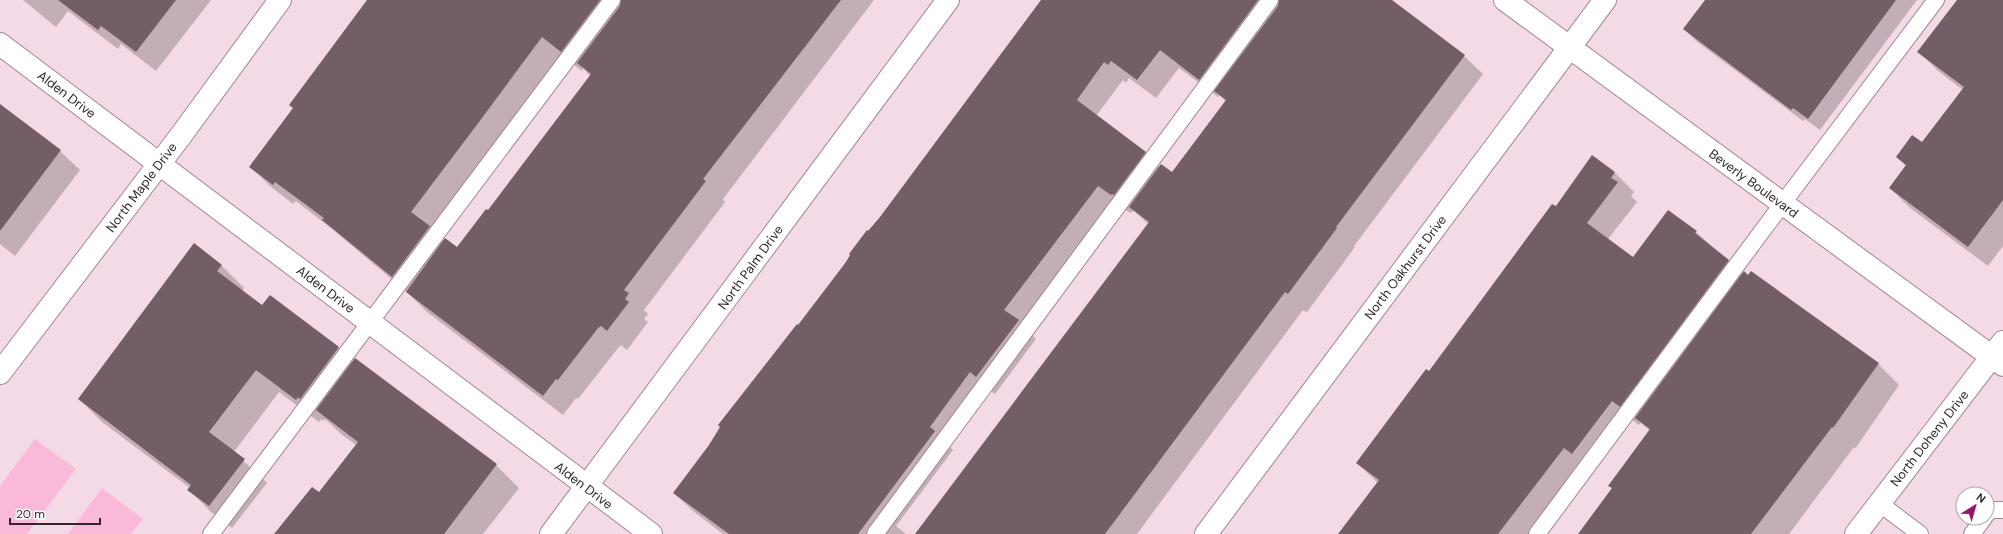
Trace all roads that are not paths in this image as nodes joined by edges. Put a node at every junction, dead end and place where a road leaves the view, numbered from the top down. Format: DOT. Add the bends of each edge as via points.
graph roads {
  1 [pos="280,0"];
  2 [pos="612,0"];
  3 [pos="948,0"];
  4 [pos="1270,0"];
  5 [pos="1505,0"];
  6 [pos="1605,0"];
  7 [pos="1936,0"];
  8 [pos="0,44"];
  9 [pos="1569,48"];
  10 [pos="159,164"];
  11 [pos="1782,203"];
  12 [pos="370,322"];
  13 [pos="1999,354"];
  14 [pos="0,374"];
  15 [pos="587,488"];
  16 [pos="1879,503"];
  17 [pos="211,534"];
  18 [pos="551,534"];
  19 [pos="651,534"];
  20 [pos="875,534"];
  21 [pos="1206,534"];
  22 [pos="1537,534"];
  23 [pos="1856,534"];
  24 [pos="1920,534"];
  1 -- 10 [label="street, North Maple Drive"];
  2 -- 12 [label="lane"];
  3 -- 15 [label="street, North Palm Drive"];
  4 -- 20 [label="lane"];
  5 -- 9 [label="street, Beverly Boulevard"];
  6 -- 9 [label="street, North Oakhurst Drive"];
  7 -- 11 [label="lane"];
  8 -- 10 [label="street, Alden Drive"];
  9 -- 11 [label="street, Beverly Boulevard"];
  9 -- 21 [label="street, North Oakhurst Drive"];
  10 -- 12 [label="street, Alden Drive"];
  10 -- 14 [label="street, North Maple Drive"];
  11 -- 13 [label="street, Beverly Boulevard" via="1854,257"];
  11 -- 22 [label="lane"];
  12 -- 15 [label="street, Alden Drive"];
  12 -- 17 [label="lane"];
  13 -- 16 [label="street, North Doheny Drive"];
  15 -- 18 [label="street, North Palm Drive"];
  15 -- 19 [label="street, Alden Drive"];
  16 -- 23 [label="street, North Doheny Drive"];
  16 -- 24 [label="lane"];
}
